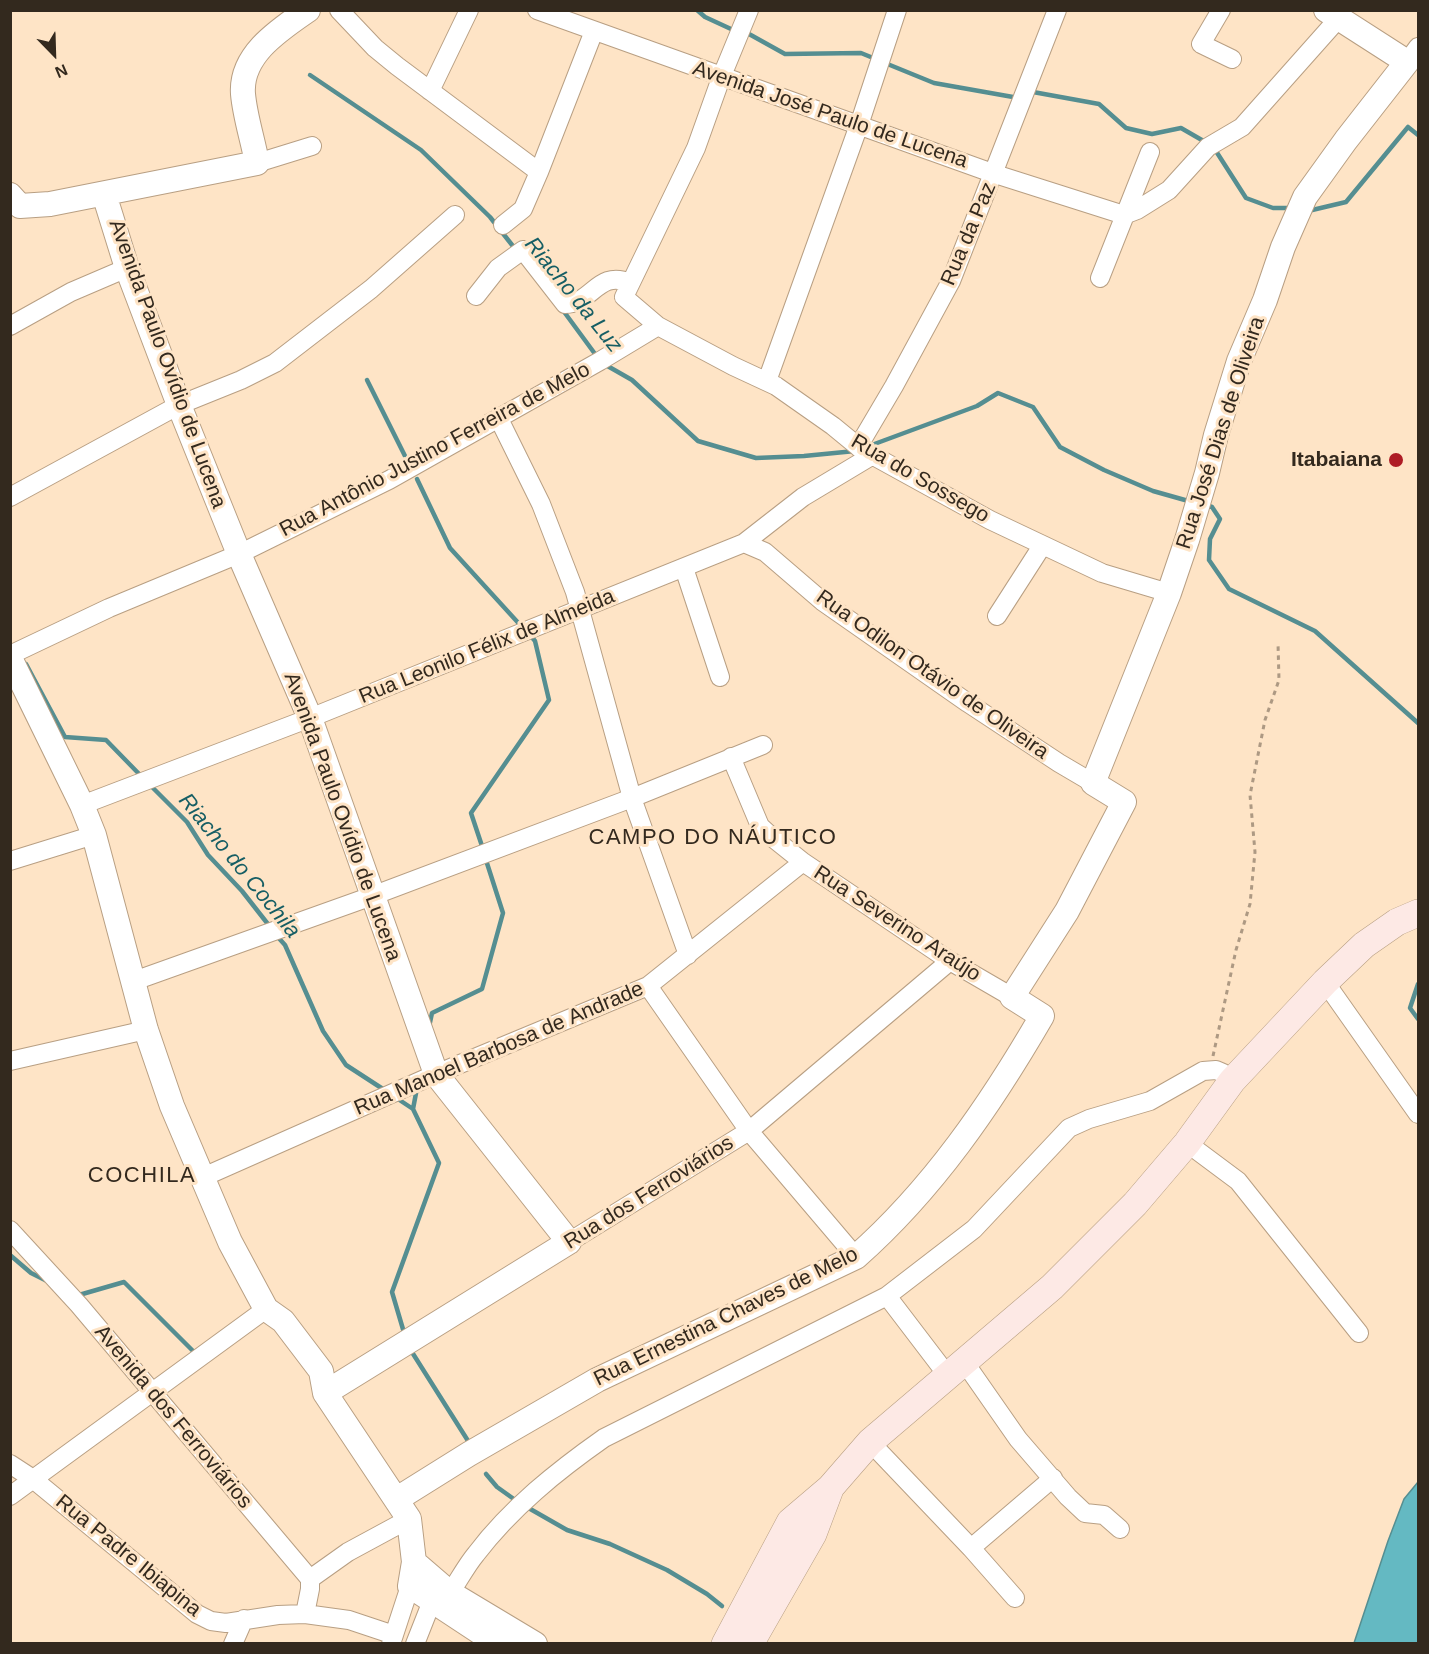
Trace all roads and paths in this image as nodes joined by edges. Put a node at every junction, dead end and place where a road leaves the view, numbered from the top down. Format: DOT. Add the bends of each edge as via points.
graph roads {
  1 [pos="308,10"];
  2 [pos="339,10"];
  3 [pos="469,10"];
  4 [pos="537,10"];
  5 [pos="749,10"];
  6 [pos="897,10"];
  7 [pos="1057,10"];
  8 [pos="1221,10"];
  9 [pos="1332,15"];
  10 [pos="594,31"];
  11 [pos="1413,54"];
  12 [pos="1232,59"];
  13 [pos="721,78"];
  14 [pos="430,91"];
  15 [pos="859,125"];
  16 [pos="312,146"];
  17 [pos="1150,152"];
  18 [pos="256,163"];
  19 [pos="539,172"];
  20 [pos="994,174"];
  21 [pos="104,194"];
  22 [pos="10,195"];
  23 [pos="455,215"];
  24 [pos="1124,215"];
  25 [pos="503,225"];
  26 [pos="127,268"];
  27 [pos="1100,278"];
  28 [pos="627,290"];
  29 [pos="476,296"];
  30 [pos="10,326"];
  31 [pos="658,326"];
  32 [pos="767,381"];
  33 [pos="179,405"];
  34 [pos="499,418"];
  35 [pos="866,451"];
  36 [pos="10,497"];
  37 [pos="744,543"];
  38 [pos="1042,546"];
  39 [pos="238,554"];
  40 [pos="684,568"];
  41 [pos="1169,593"];
  42 [pos="578,610"];
  43 [pos="997,616"];
  44 [pos="1278,643"];
  45 [pos="10,656"];
  46 [pos="720,677"];
  47 [pos="310,718"];
  48 [pos="763,745"];
  49 [pos="731,758"];
  50 [pos="1093,783"];
  51 [pos="632,798"];
  52 [pos="82,805"];
  53 [pos="94,835"];
  54 [pos="10,861"];
  55 [pos="803,862"];
  56 [pos="372,896"];
  57 [pos="1419,914"];
  58 [pos="688,955"];
  59 [pos="950,961"];
  60 [pos="134,981"];
  61 [pos="1325,982"];
  62 [pos="648,986"];
  63 [pos="1012,997"];
  64 [pos="1042,1016"];
  65 [pos="146,1030"];
  66 [pos="10,1061"];
  67 [pos="436,1074"];
  68 [pos="1221,1075"];
  69 [pos="1419,1114"];
  70 [pos="749,1131"];
  71 [pos="1187,1143"];
  72 [pos="201,1178"];
  73 [pos="10,1230"];
  74 [pos="569,1242"];
  75 [pos="856,1257"];
  76 [pos="887,1296"];
  77 [pos="266,1309"];
  78 [pos="1359,1334"];
  79 [pos="956,1369"];
  80 [pos="152,1392"];
  81 [pos="325,1393"];
  82 [pos="870,1442"];
  83 [pos="10,1464"];
  84 [pos="33,1479"];
  85 [pos="1053,1479"];
  86 [pos="830,1488"];
  87 [pos="10,1496"];
  88 [pos="403,1509"];
  89 [pos="1120,1529"];
  90 [pos="971,1548"];
  91 [pos="414,1562"];
  92 [pos="310,1579"];
  93 [pos="429,1594"];
  94 [pos="1015,1598"];
  95 [pos="305,1614"];
  96 [pos="244,1619"];
  97 [pos="392,1639"];
  98 [pos="233,1644"];
  99 [pos="415,1644"];
  100 [pos="498,1644"];
  101 [pos="535,1644"];
  102 [pos="725,1644"];
  103 [pos="750,1644"];
  1 -- 18 [label="street" via="259,48 245,76 243,94"];
  2 -- 14 [label="street" via="375,48"];
  3 -- 14 [label="street"];
  4 -- 10 [label="street, Avenida José Paulo de Lucena"];
  5 -- 13 [label="street"];
  6 -- 15 [label="street"];
  7 -- 20 [label="street, Rua da Paz"];
  8 -- 12 [label="street" via="1201,44"];
  9 -- 11 [label="street"];
  9 -- 24 [label="street" via="1242,127 1208,147 1169,190"];
  10 -- 13 [label="street, Avenida José Paulo de Lucena"];
  10 -- 19 [label="street"];
  11 -- 41 [label="street, Rua José Dias de Oliveira" via="1312,188 1292,227 1239,361"];
  13 -- 15 [label="street, Avenida José Paulo de Lucena"];
  13 -- 28 [label="street" via="696,148"];
  14 -- 19 [label="street"];
  15 -- 20 [label="street, Avenida José Paulo de Lucena"];
  15 -- 32 [label="street"];
  16 -- 18 [label="street"];
  17 -- 24 [label="street"];
  18 -- 21 [label="street"];
  19 -- 25 [label="street" via="523,209"];
  20 -- 24 [label="street, Avenida José Paulo de Lucena"];
  20 -- 35 [label="street, Rua da Paz" via="951,281 894,386"];
  21 -- 22 [label="street" via="27,207 18,205"];
  21 -- 26 [label="street, Avenida Paulo Ovídio de Lucena"];
  23 -- 33 [label="street" via="370,289 275,363"];
  24 -- 27 [label="street"];
  26 -- 30 [label="street" via="71,292"];
  26 -- 33 [label="street, Avenida Paulo Ovídio de Lucena"];
  28 -- 29 [label="street" via="619,278 610,279 574,304 565,303 523,250 498,268"];
  28 -- 31 [label="street, Rua do Sossego"];
  31 -- 32 [label="street, Rua do Sossego"];
  31 -- 34 [label="street, Rua Antônio Justino Ferreira de Melo"];
  32 -- 35 [label="street, Rua do Sossego"];
  33 -- 36 [label="street"];
  33 -- 39 [label="street, Avenida Paulo Ovídio de Lucena"];
  34 -- 39 [label="street, Rua Antônio Justino Ferreira de Melo" via="389,480"];
  34 -- 42 [label="street" via="541,504"];
  35 -- 37 [label="street, Rua Leonilo Félix de Almeida"];
  35 -- 38 [label="street, Rua do Sossego"];
  37 -- 40 [label="street, Rua Leonilo Félix de Almeida"];
  37 -- 50 [label="street, Rua Odilon Otávio de Oliveira" via="765,552 822,601 968,703"];
  38 -- 41 [label="street, Rua do Sossego" via="1102,573"];
  38 -- 43 [label="street"];
  39 -- 45 [label="street, Rua Antônio Justino Ferreira de Melo" via="109,608"];
  39 -- 47 [label="street, Avenida Paulo Ovídio de Lucena"];
  40 -- 42 [label="street, Rua Leonilo Félix de Almeida"];
  40 -- 46 [label="street"];
  41 -- 50 [label="street, Rua José Dias de Oliveira"];
  42 -- 47 [label="street, Rua Leonilo Félix de Almeida"];
  42 -- 51 [label="street"];
  44 -- 68 [label="path" via="1279,680 1265,720 1250,795 1255,852 1250,904 1236,950"];
  45 -- 52 [label="street"];
  47 -- 52 [label="street, Rua Leonilo Félix de Almeida"];
  47 -- 56 [label="street, Avenida Paulo Ovídio de Lucena"];
  48 -- 49 [label="street"];
  49 -- 51 [label="street"];
  49 -- 55 [label="street, Rua Severino Araújo" via="760,826"];
  50 -- 63 [label="street, Rua Odilon Otávio de Oliveira" via="1124,802 1072,901"];
  51 -- 56 [label="street"];
  51 -- 58 [label="street"];
  52 -- 53 [label="street"];
  53 -- 54 [label="street"];
  53 -- 60 [label="street"];
  55 -- 58 [label="street, Rua Manoel Barbosa de Andrade"];
  55 -- 59 [label="street, Rua Severino Araújo"];
  56 -- 60 [label="street"];
  56 -- 67 [label="street, Avenida Paulo Ovídio de Lucena"];
  57 -- 61 [label="main road" via="1397,922 1364,945"];
  58 -- 62 [label="street, Rua Manoel Barbosa de Andrade"];
  59 -- 63 [label="street, Rua Severino Araújo"];
  59 -- 70 [label="street, Rua dos Ferroviários"];
  60 -- 65 [label="street"];
  61 -- 68 [label="main road"];
  61 -- 69 [label="street"];
  62 -- 67 [label="street, Rua Manoel Barbosa de Andrade"];
  62 -- 70 [label="street"];
  63 -- 64 [label="street, Rua Severino Araújo"];
  64 -- 75 [label="street, Rua Ernestina Chaves de Melo" via="961,1142 886,1231"];
  65 -- 66 [label="street"];
  65 -- 72 [label="street"];
  67 -- 72 [label="street, Rua Manoel Barbosa de Andrade"];
  67 -- 74 [label="street, Avenida Paulo Ovídio de Lucena"];
  68 -- 71 [label="main road"];
  68 -- 76 [label="street" via="1196,1074 1150,1101 1069,1128 974,1229"];
  70 -- 74 [label="street, Rua dos Ferroviários"];
  70 -- 75 [label="street"];
  71 -- 78 [label="street" via="1238,1181"];
  71 -- 79 [label="main road" via="1135,1204 1060,1279"];
  72 -- 77 [label="street"];
  73 -- 80 [label="street, Avenida dos Ferroviários"];
  74 -- 81 [label="street, Rua dos Ferroviários"];
  75 -- 88 [label="street, Rua Ernestina Chaves de Melo" via="597,1380 469,1454"];
  76 -- 79 [label="street"];
  76 -- 93 [label="street" via="604,1438 523,1501 475,1554"];
  77 -- 80 [label="street"];
  77 -- 81 [label="street" via="271,1330 307,1380"];
  79 -- 82 [label="main road"];
  79 -- 85 [label="street"];
  80 -- 84 [label="street"];
  80 -- 92 [label="street, Avenida dos Ferroviários"];
  81 -- 88 [label="street"];
  82 -- 86 [label="main road"];
  82 -- 90 [label="street"];
  83 -- 84 [label="street, Rua Padre Ibiapina"];
  84 -- 87 [label="street"];
  84 -- 96 [label="street, Rua Padre Ibiapina" via="197,1614 211,1622"];
  85 -- 89 [label="street" via="1085,1514 1104,1515"];
  85 -- 90 [label="street"];
  86 -- 102 [label="main road" via="790,1522"];
  86 -- 103 [label="main road" via="813,1534"];
  88 -- 91 [label="street"];
  88 -- 92 [label="street"];
  90 -- 94 [label="street"];
  91 -- 93 [label="street"];
  91 -- 93 [label="street"];
  92 -- 95 [label="street"];
  93 -- 97 [label="street"];
  93 -- 99 [label="street"];
  93 -- 100 [label="street"];
  93 -- 101 [label="street"];
  95 -- 96 [label="street, Rua Padre Ibiapina"];
  95 -- 97 [label="street, Rua Padre Ibiapina" via="349,1620"];
  96 -- 98 [label="street"];
}
